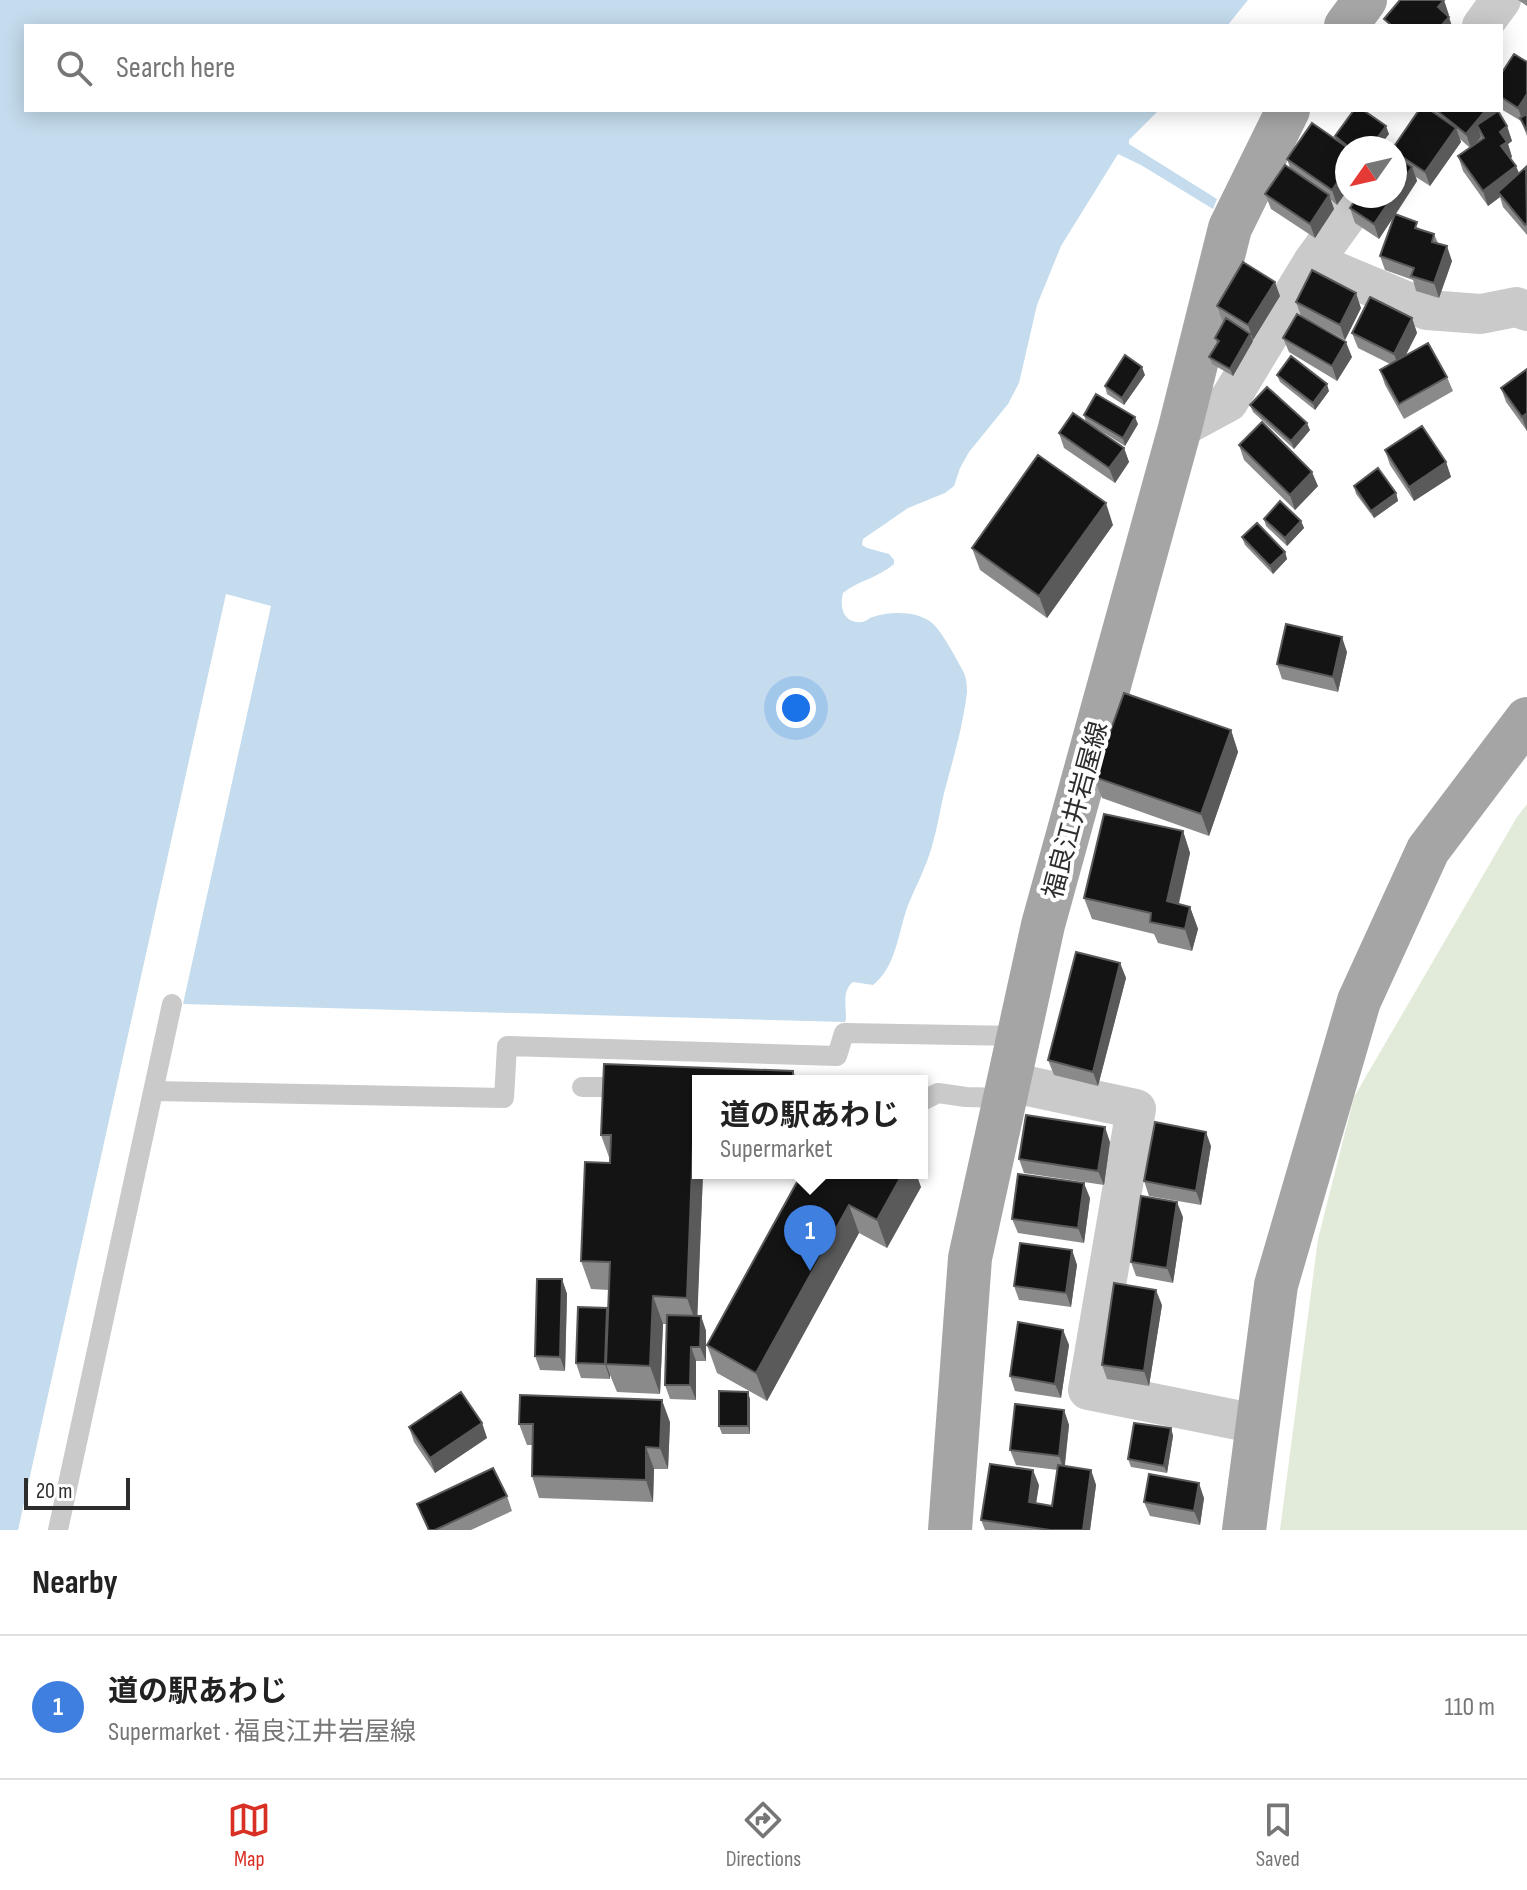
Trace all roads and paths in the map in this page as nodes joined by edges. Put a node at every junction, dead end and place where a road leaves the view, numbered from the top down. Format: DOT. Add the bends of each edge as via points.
graph roads {
  1 [pos="1365,0"];
  2 [pos="1501,0"];
  3 [pos="1347,24"];
  4 [pos="1483,24"];
  5 [pos="1287,112"];
  6 [pos="1352,208"];
  7 [pos="1313,262"];
  8 [pos="1527,311"];
  9 [pos="1180,428"];
  10 [pos="1527,719"];
  11 [pos="172,1004"];
  12 [pos="1018,1036"];
  13 [pos="582,1087"];
  14 [pos="655,1087"];
  15 [pos="1007,1090"];
  16 [pos="153,1091"];
  17 [pos="928,1098"];
  18 [pos="1257,1424"];
  19 [pos="58,1530"];
  20 [pos="950,1530"];
  21 [pos="1244,1530"];
  1 -- 3 [label="main road"];
  2 -- 4 [label="street"];
  5 -- 9 [label="main road, 福良江井岩屋線" via="1230,228"];
  6 -- 7 [label="street"];
  7 -- 8 [label="street" via="1427,310"];
  7 -- 9 [label="street" via="1228,402"];
  9 -- 12 [label="main road, 福良江井岩屋線" via="1043,925"];
  10 -- 18 [label="main road" via="1428,850 1359,1001 1276,1285"];
  11 -- 16 [label="lane"];
  12 -- 15 [label="main road, 福良江井岩屋線"];
  12 -- 16 [label="lane" via="844,1033 837,1056 507,1046 504,1098"];
  13 -- 14 [label="lane"];
  15 -- 17 [label="lane"];
  15 -- 18 [label="street" via="1136,1109 1088,1390"];
  15 -- 20 [label="main road, 福良江井岩屋線" via="970,1258"];
  16 -- 19 [label="lane"];
  18 -- 21 [label="main road"];
}
